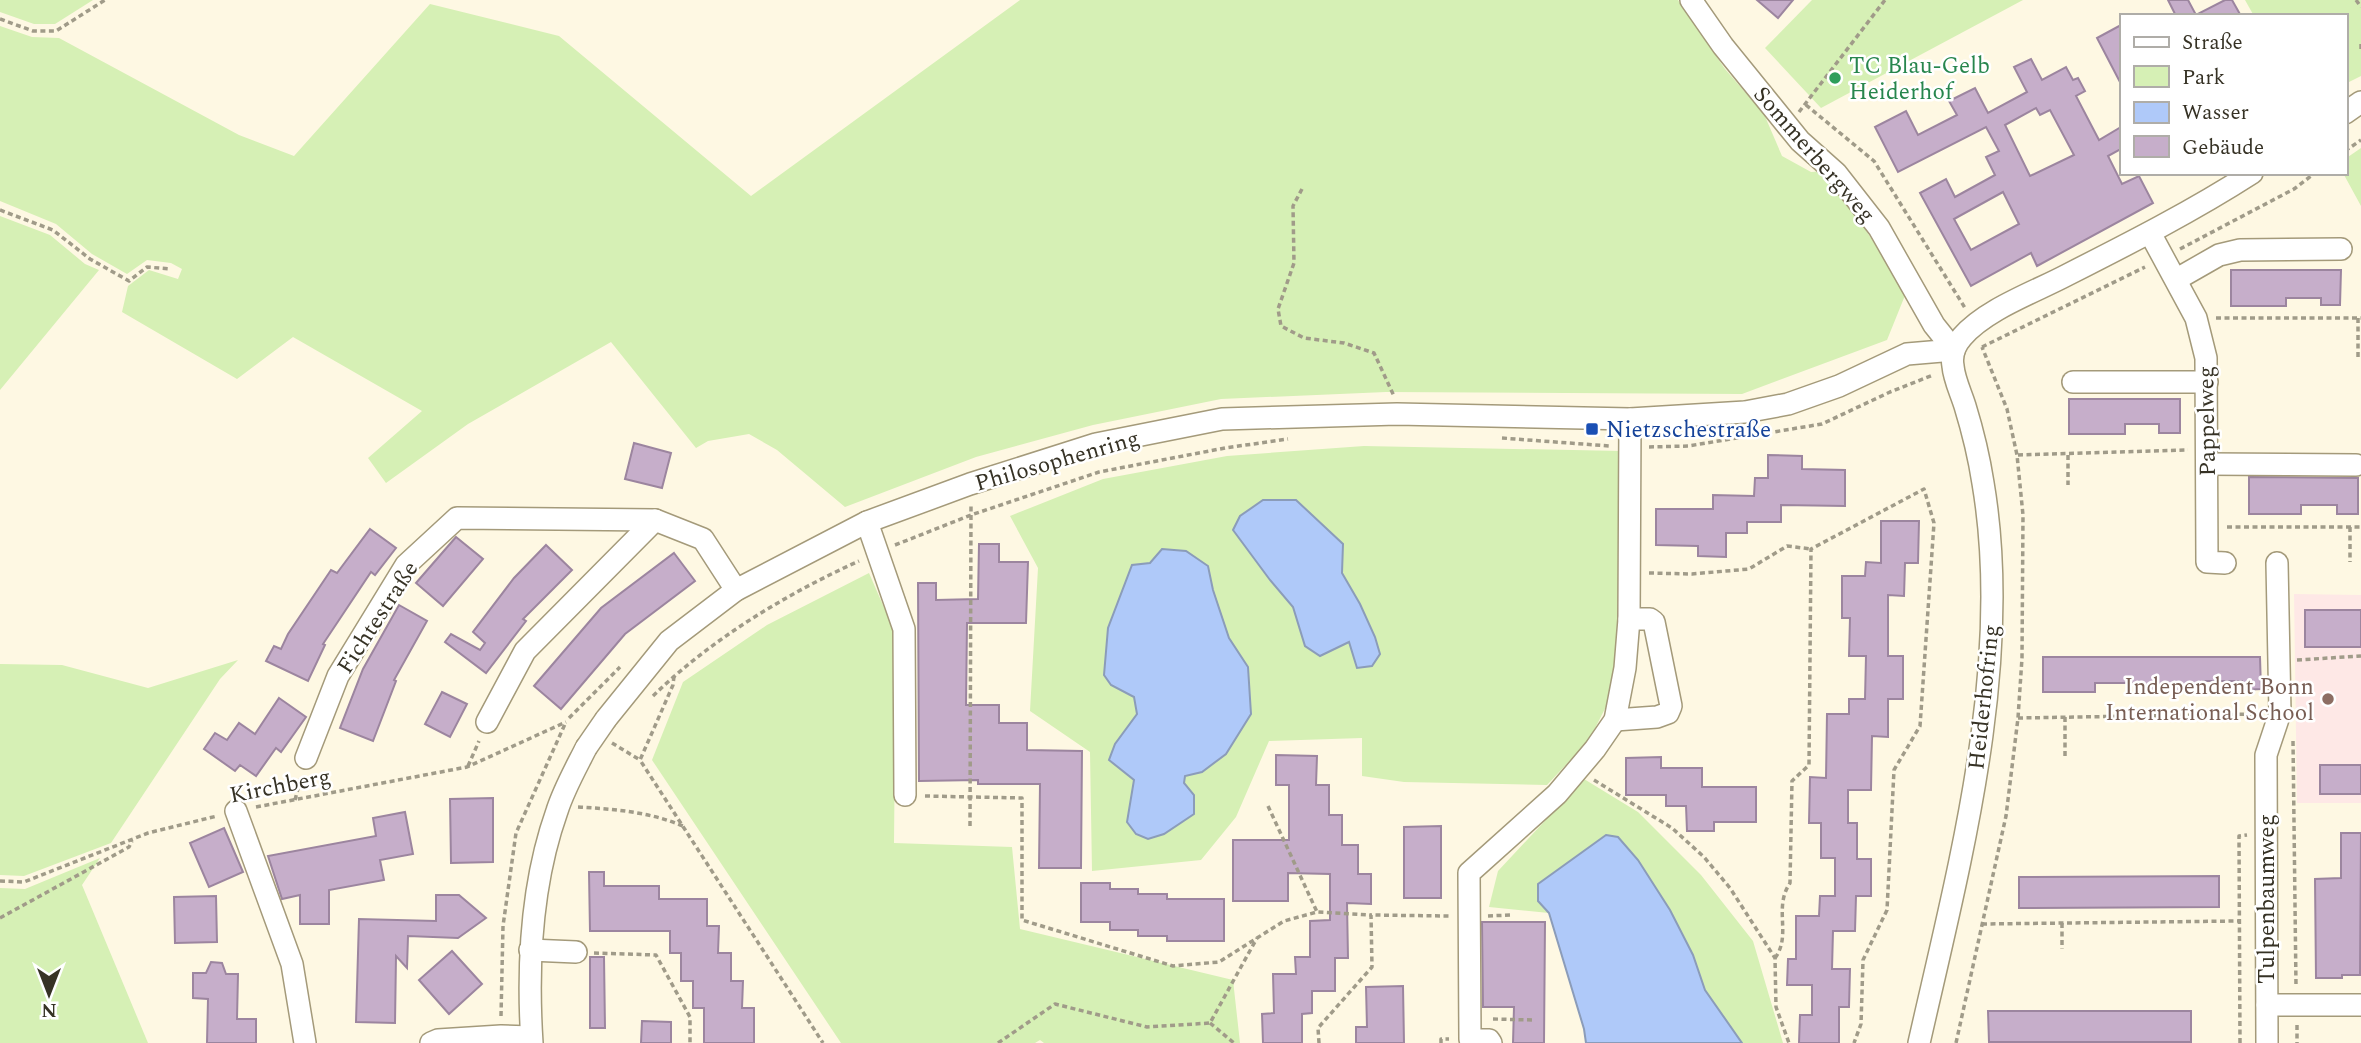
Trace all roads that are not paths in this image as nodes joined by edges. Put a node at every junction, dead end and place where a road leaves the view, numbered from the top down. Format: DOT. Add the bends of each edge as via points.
graph roads {
  1 [pos="1691,0"];
  2 [pos="2249,175"];
  3 [pos="2150,233"];
  4 [pos="2341,249"];
  5 [pos="2176,279"];
  6 [pos="1953,359"];
  7 [pos="2073,382"];
  8 [pos="2207,382"];
  9 [pos="1630,419"];
  10 [pos="2207,457"];
  11 [pos="2356,465"];
  12 [pos="655,520"];
  13 [pos="867,522"];
  14 [pos="2225,563"];
  15 [pos="2277,563"];
  16 [pos="736,590"];
  17 [pos="1629,619"];
  18 [pos="1615,720"];
  19 [pos="487,722"];
  20 [pos="306,758"];
  21 [pos="905,795"];
  22 [pos="236,811"];
  23 [pos="530,950"];
  24 [pos="583,953"];
  25 [pos="2267,1005"];
  26 [pos="2361,1005"];
  27 [pos="531,1040"];
  28 [pos="305,1043"];
  29 [pos="432,1043"];
  30 [pos="1491,1043"];
  31 [pos="1919,1043"];
  32 [pos="2267,1043"];
  1 -- 6 [label="street, Sommerbergweg" via="1800,141 1836,173 1879,228"];
  2 -- 3 [label="street"];
  3 -- 5 [label="street, Pappelweg"];
  3 -- 6 [label="street" via="1998,310 1962,336"];
  4 -- 5 [label="street" via="2240,250 2219,255"];
  5 -- 8 [label="street, Pappelweg" via="2196,318"];
  6 -- 9 [label="street, Philosophenring" via="1907,354 1839,386 1788,404 1745,412"];
  6 -- 31 [label="street, Heiderhofring" via="1976,442 1987,505 1991,642 1963,840"];
  7 -- 8 [label="street"];
  8 -- 10 [label="street, Pappelweg"];
  9 -- 13 [label="street, Philosophenring" via="1397,414 1222,419 1096,444"];
  9 -- 17 [label="street"];
  10 -- 11 [label="street"];
  10 -- 14 [label="street, Pappelweg" via="2207,562"];
  12 -- 16 [label="street, Fichtestraße" via="702,540"];
  12 -- 19 [label="street" via="525,651"];
  12 -- 20 [label="street, Fichtestraße" via="457,518 406,565 338,676"];
  13 -- 16 [label="street, Philosophenring"];
  13 -- 21 [label="street" via="904,629"];
  15 -- 25 [label="street, Tulpenbaumweg" via="2280,713 2266,755"];
  16 -- 23 [label="street, Philosophenring, bridge" via="669,640 586,748 557,809 544,855"];
  17 -- 18 [label="street"];
  17 -- 18 [label="street" via="1654,622 1671,706 1661,716"];
  18 -- 30 [label="street" via="1557,794 1469,873 1470,1039"];
  22 -- 28 [label="street" via="292,964"];
  23 -- 24 [label="street"];
  23 -- 27 [label="street, Philosophenring"];
  25 -- 26 [label="street"];
  25 -- 32 [label="street, Tulpenbaumweg"];
  27 -- 29 [label="street" via="501,1036"];
}
